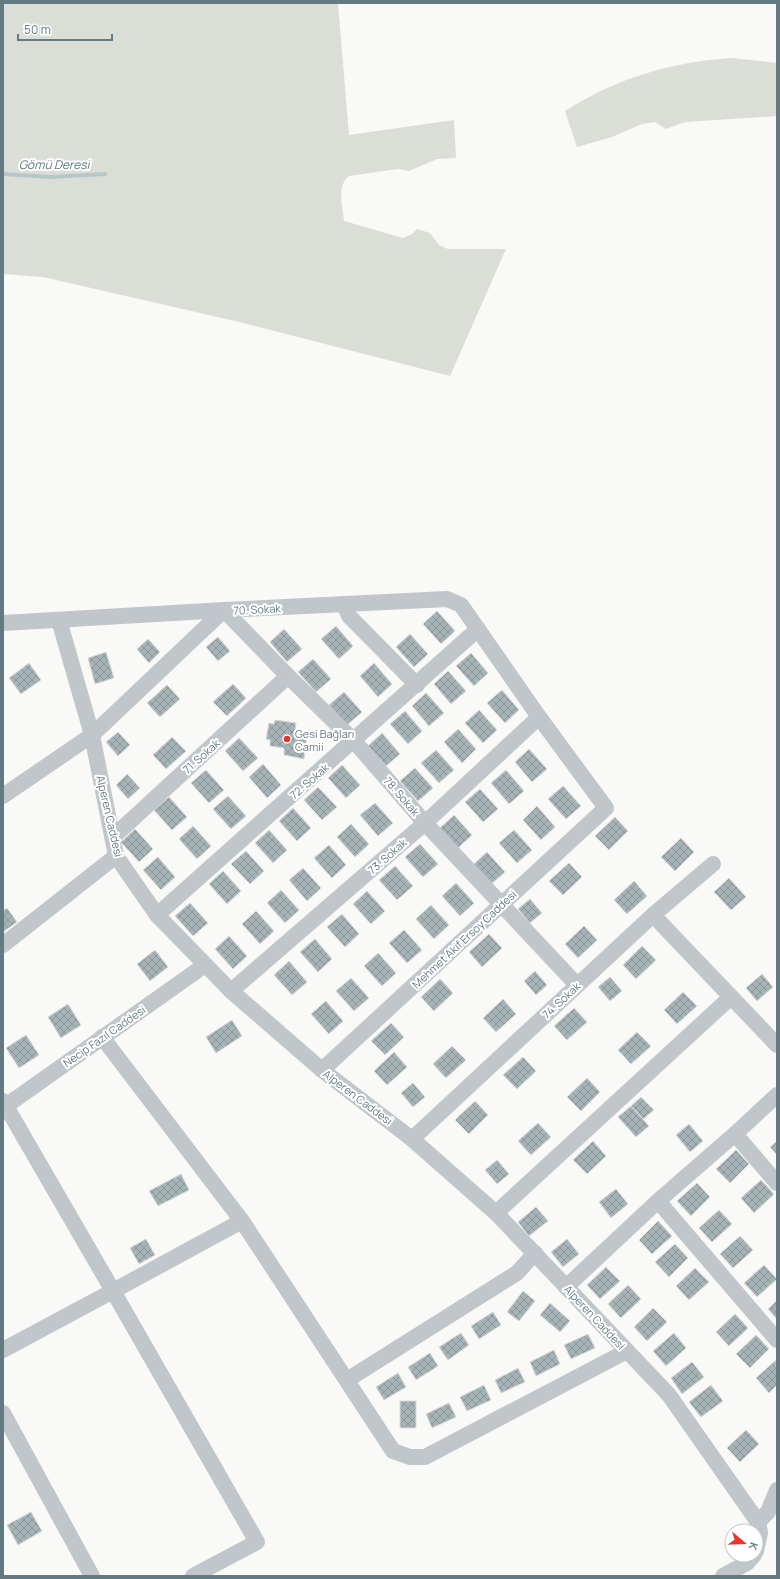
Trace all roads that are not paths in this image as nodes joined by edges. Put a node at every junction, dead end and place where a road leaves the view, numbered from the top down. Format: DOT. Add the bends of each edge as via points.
graph roads {
  1 [pos="344,604"];
  2 [pos="224,610"];
  3 [pos="59,620"];
  4 [pos="3,623"];
  5 [pos="478,630"];
  6 [pos="288,676"];
  7 [pos="417,684"];
  8 [pos="539,717"];
  9 [pos="92,735"];
  10 [pos="354,741"];
  11 [pos="3,796"];
  12 [pos="425,823"];
  13 [pos="114,836"];
  14 [pos="116,856"];
  15 [pos="713,864"];
  16 [pos="502,905"];
  17 [pos="157,915"];
  18 [pos="653,915"];
  19 [pos="3,945"];
  20 [pos="205,965"];
  21 [pos="577,985"];
  22 [pos="231,991"];
  23 [pos="731,997"];
  24 [pos="102,1037"];
  25 [pos="777,1045"];
  26 [pos="322,1070"];
  27 [pos="777,1095"];
  28 [pos="4,1105"];
  29 [pos="735,1134"];
  30 [pos="412,1139"];
  31 [pos="777,1183"];
  32 [pos="658,1201"];
  33 [pos="496,1213"];
  34 [pos="242,1221"];
  35 [pos="535,1253"];
  36 [pos="566,1287"];
  37 [pos="113,1291"];
  38 [pos="777,1340"];
  39 [pos="3,1350"];
  40 [pos="627,1351"];
  41 [pos="346,1380"];
  42 [pos="3,1413"];
  43 [pos="777,1490"];
  44 [pos="758,1522"];
  45 [pos="747,1563"];
  46 [pos="92,1576"];
  47 [pos="193,1576"];
  48 [pos="723,1576"];
  1 -- 2 [label="street, 70. Sokak"];
  1 -- 5 [label="street, 70. Sokak" via="447,599 461,605"];
  1 -- 7 [label="street" via="349,616"];
  2 -- 3 [label="street"];
  2 -- 6 [label="street, 78. Sokak"];
  2 -- 9 [label="street, 70. Sokak"];
  3 -- 4 [label="street"];
  3 -- 9 [label="street, Alperen Caddesi"];
  5 -- 7 [label="street, 72. Sokak"];
  5 -- 8 [label="street"];
  6 -- 10 [label="street, 78. Sokak"];
  6 -- 13 [label="street, 71. Sokak"];
  7 -- 10 [label="street, 72. Sokak"];
  8 -- 12 [label="street, 73. Sokak"];
  8 -- 16 [label="street, Mehmet Akif Ersoy Caddesi" via="606,808"];
  9 -- 11 [label="street, 70. Sokak"];
  9 -- 13 [label="street, Alperen Caddesi"];
  10 -- 12 [label="street, 78. Sokak"];
  10 -- 17 [label="street, 72. Sokak"];
  12 -- 16 [label="street, 78. Sokak"];
  12 -- 22 [label="street, 73. Sokak"];
  13 -- 14 [label="street, Alperen Caddesi"];
  14 -- 17 [label="street, Alperen Caddesi"];
  14 -- 19 [label="street"];
  15 -- 18 [label="street, 74. Sokak"];
  16 -- 21 [label="street, 78. Sokak"];
  16 -- 26 [label="street, Mehmet Akif Ersoy Caddesi"];
  17 -- 20 [label="street, Alperen Caddesi"];
  18 -- 21 [label="street, 74. Sokak"];
  18 -- 23 [label="street"];
  20 -- 22 [label="street, Alperen Caddesi"];
  20 -- 24 [label="street, Necip Fazıl Caddesi"];
  21 -- 30 [label="street, 74. Sokak"];
  22 -- 26 [label="street, Alperen Caddesi"];
  23 -- 25 [label="street"];
  23 -- 33 [label="street"];
  24 -- 28 [label="street, Necip Fazıl Caddesi"];
  24 -- 34 [label="street"];
  26 -- 30 [label="street, Alperen Caddesi"];
  27 -- 29 [label="street"];
  28 -- 37 [label="street"];
  29 -- 31 [label="street"];
  29 -- 32 [label="street"];
  30 -- 33 [label="street, Alperen Caddesi"];
  32 -- 36 [label="street"];
  32 -- 38 [label="street"];
  33 -- 35 [label="street, Alperen Caddesi"];
  34 -- 37 [label="street"];
  34 -- 41 [label="street"];
  35 -- 36 [label="street, Alperen Caddesi"];
  35 -- 41 [label="street" via="518,1273"];
  36 -- 40 [label="street, Alperen Caddesi"];
  37 -- 39 [label="street"];
  37 -- 47 [label="street" via="257,1542"];
  40 -- 41 [label="street" via="425,1457 418,1458 393,1451"];
  40 -- 44 [label="street, Alperen Caddesi" via="669,1395"];
  42 -- 46 [label="street"];
  43 -- 44 [label="street" via="768,1512"];
  45 -- 48 [label="street"];
}
